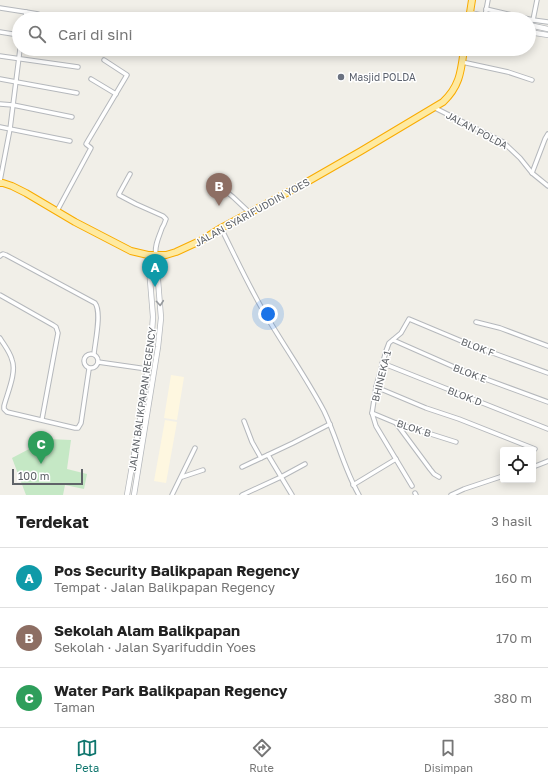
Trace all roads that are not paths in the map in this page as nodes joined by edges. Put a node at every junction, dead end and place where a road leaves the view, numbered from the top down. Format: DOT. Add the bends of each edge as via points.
graph roads {
  1 [pos="472,0"];
  2 [pos="488,0"];
  3 [pos="537,0"];
  4 [pos="0,8"];
  5 [pos="486,9"];
  6 [pos="26,12"];
  7 [pos="470,12"];
  8 [pos="486,12"];
  9 [pos="499,12"];
  10 [pos="535,12"];
  11 [pos="536,20"];
  12 [pos="548,22"];
  13 [pos="536,26"];
  14 [pos="548,29"];
  15 [pos="0,32"];
  16 [pos="536,33"];
  17 [pos="12,34"];
  18 [pos="548,36"];
  19 [pos="0,56"];
  20 [pos="463,56"];
  21 [pos="19,58"];
  22 [pos="104,60"];
  23 [pos="462,62"];
  24 [pos="78,67"];
  25 [pos="0,79"];
  26 [pos="91,79"];
  27 [pos="532,80"];
  28 [pos="16,82"];
  29 [pos="77,93"];
  30 [pos="116,94"];
  31 [pos="0,104"];
  32 [pos="13,105"];
  33 [pos="435,108"];
  34 [pos="72,117"];
  35 [pos="0,127"];
  36 [pos="10,128"];
  37 [pos="548,134"];
  38 [pos="70,141"];
  39 [pos="532,173"];
  40 [pos="130,174"];
  41 [pos="0,182"];
  42 [pos="214,182"];
  43 [pos="548,186"];
  44 [pos="57,211"];
  45 [pos="250,213"];
  46 [pos="221,228"];
  47 [pos="148,255"];
  48 [pos="156,255"];
  49 [pos="0,256"];
  50 [pos="0,295"];
  51 [pos="409,319"];
  52 [pos="476,322"];
  53 [pos="0,338"];
  54 [pos="393,340"];
  55 [pos="548,346"];
  56 [pos="151,348"];
  57 [pos="158,349"];
  58 [pos="94,354"];
  59 [pos="98,362"];
  60 [pos="382,363"];
  61 [pos="89,369"];
  62 [pos="147,369"];
  63 [pos="548,374"];
  64 [pos="146,380"];
  65 [pos="152,382"];
  66 [pos="376,387"];
  67 [pos="548,402"];
  68 [pos="372,413"];
  69 [pos="42,420"];
  70 [pos="143,420"];
  71 [pos="244,421"];
  72 [pos="396,423"];
  73 [pos="330,424"];
  74 [pos="548,429"];
  75 [pos="456,442"];
  76 [pos="530,447"];
  77 [pos="195,448"];
  78 [pos="268,455"];
  79 [pos="261,458"];
  80 [pos="396,459"];
  81 [pos="548,461"];
  82 [pos="305,464"];
  83 [pos="536,466"];
  84 [pos="242,467"];
  85 [pos="203,470"];
  86 [pos="182,476"];
  87 [pos="282,477"];
  88 [pos="439,477"];
  89 [pos="500,477"];
  90 [pos="353,485"];
  91 [pos="412,486"];
  92 [pos="127,495"];
  93 [pos="134,495"];
  94 [pos="172,495"];
  95 [pos="242,495"];
  96 [pos="292,495"];
  97 [pos="359,495"];
  98 [pos="451,495"];
  1 -- 7 [label="highway"];
  2 -- 5 [label="street"];
  3 -- 10 [label="street"];
  4 -- 6 [label="street"];
  5 -- 8 [label="street"];
  5 -- 9 [label="street"];
  11 -- 12 [label="street"];
  13 -- 14 [label="street"];
  15 -- 17 [label="street"];
  16 -- 18 [label="street"];
  19 -- 21 [label="street"];
  20 -- 23 [label="highway, JALAN SYARIFUDDIN YOES"];
  21 -- 24 [label="street"];
  21 -- 28 [label="street"];
  22 -- 30 [label="street" via="127,76"];
  23 -- 27 [label="street"];
  23 -- 33 [label="highway, JALAN SYARIFUDDIN YOES" via="455,88 450,96"];
  25 -- 28 [label="street"];
  26 -- 30 [label="street"];
  28 -- 29 [label="street"];
  28 -- 32 [label="street"];
  30 -- 44 [label="street" via="86,144 91,148"];
  31 -- 32 [label="street"];
  32 -- 34 [label="street"];
  32 -- 36 [label="street"];
  33 -- 39 [label="street, JALAN POLDA" via="503,142"];
  33 -- 45 [label="highway, JALAN SYARIFUDDIN YOES"];
  35 -- 36 [label="street"];
  36 -- 38 [label="street"];
  36 -- 41 [label="street"];
  37 -- 39 [label="street"];
  39 -- 43 [label="street, JALAN POLDA"];
  40 -- 48 [label="street" via="119,195 166,218 156,247"];
  41 -- 44 [label="highway, JALAN SYARIFUDDIN YOES"];
  42 -- 45 [label="street"];
  44 -- 47 [label="highway, JALAN SYARIFUDDIN YOES" via="131,251"];
  45 -- 46 [label="highway, JALAN SYARIFUDDIN YOES"];
  46 -- 48 [label="highway, JALAN SYARIFUDDIN YOES" via="176,252"];
  46 -- 73 [label="street" via="260,305"];
  47 -- 48 [label="highway, JALAN SYARIFUDDIN YOES"];
  47 -- 56 [label="street, JALAN BALIKPAPAN REGENCY" via="153,317"];
  48 -- 57 [label="street, JALAN BALIKPAPAN REGENCY, one-way" via="161,318"];
  49 -- 58 [label="street" via="6,255 95,303 98,318"];
  50 -- 69 [label="street" via="54,325 58,330"];
  51 -- 54 [label="street, BHINEKA 1" via="401,333"];
  51 -- 63 [label="street, BLOK F"];
  52 -- 55 [label="street"];
  53 -- 69 [label="street" via="14,366 4,409 7,412"];
  54 -- 60 [label="street, BHINEKA 1" via="389,343"];
  54 -- 67 [label="street, BLOK E" via="461,370"];
  56 -- 57 [label="street"];
  56 -- 62 [label="street, JALAN BALIKPAPAN REGENCY"];
  57 -- 65 [label="street, JALAN BALIKPAPAN REGENCY"];
  58 -- 59 [label="street"];
  58 -- 61 [label="street" via="84,359"];
  59 -- 61 [label="street" via="95,367"];
  59 -- 62 [label="street"];
  60 -- 66 [label="street, BHINEKA 1"];
  60 -- 74 [label="street, BLOK D"];
  61 -- 69 [label="street" via="80,426 75,428"];
  62 -- 64 [label="street, JALAN BALIKPAPAN REGENCY"];
  64 -- 65 [label="street"];
  64 -- 70 [label="street, JALAN BALIKPAPAN REGENCY"];
  65 -- 70 [label="street, JALAN BALIKPAPAN REGENCY"];
  66 -- 68 [label="street, BHINEKA 1"];
  66 -- 76 [label="street"];
  68 -- 72 [label="street, BLOK B"];
  68 -- 80 [label="street, BHINEKA 1" via="376,426"];
  70 -- 92 [label="street, JALAN BALIKPAPAN REGENCY"];
  70 -- 93 [label="street, JALAN BALIKPAPAN REGENCY"];
  71 -- 79 [label="street"];
  72 -- 75 [label="street, BLOK B"];
  72 -- 88 [label="street" via="434,474"];
  73 -- 78 [label="street"];
  73 -- 90 [label="street"];
  77 -- 86 [label="street"];
  78 -- 79 [label="street"];
  78 -- 87 [label="street"];
  79 -- 84 [label="street"];
  80 -- 90 [label="street"];
  80 -- 91 [label="street, BHINEKA 1"];
  81 -- 83 [label="street"];
  82 -- 87 [label="street"];
  85 -- 86 [label="street"];
  86 -- 94 [label="street"];
  87 -- 95 [label="street"];
  87 -- 96 [label="street"];
  89 -- 98 [label="street"];
  90 -- 97 [label="street"];
}
